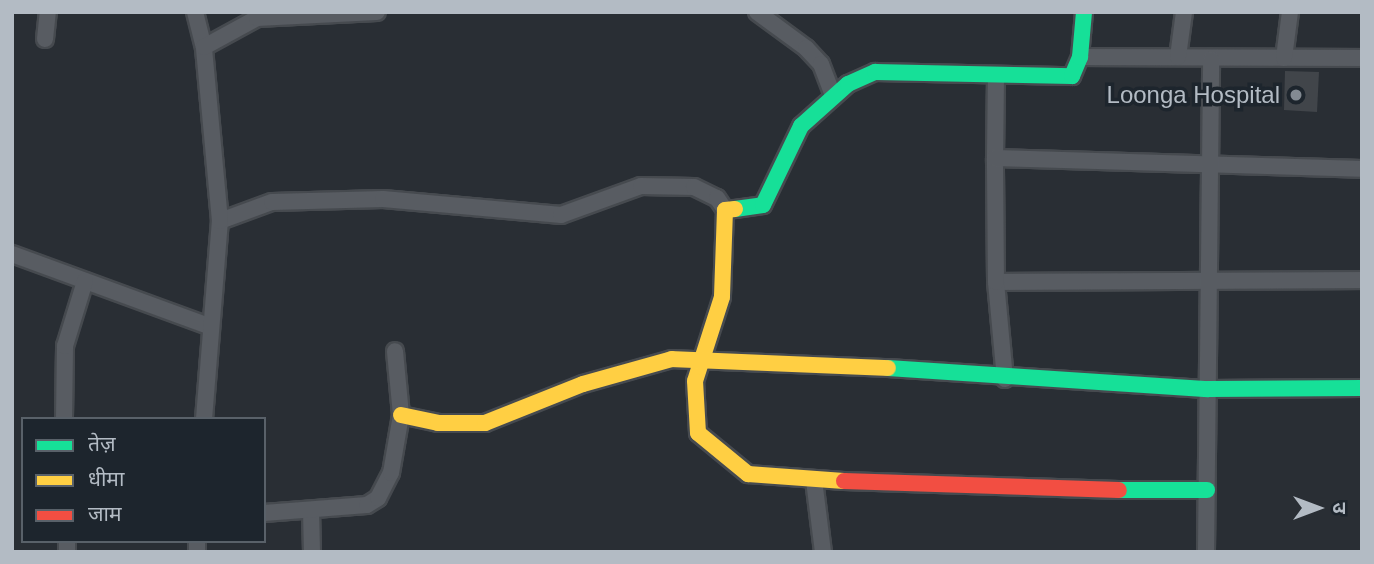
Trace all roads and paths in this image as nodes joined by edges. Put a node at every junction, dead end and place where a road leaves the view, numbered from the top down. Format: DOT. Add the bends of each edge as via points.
graph roads {
  1 [pos="48,12"];
  2 [pos="195,12"];
  3 [pos="377,12"];
  4 [pos="757,12"];
  5 [pos="1084,12"];
  6 [pos="1184,12"];
  7 [pos="1290,12"];
  8 [pos="257,15"];
  9 [pos="45,39"];
  10 [pos="204,47"];
  11 [pos="1080,57"];
  12 [pos="1178,57"];
  13 [pos="1284,58"];
  14 [pos="1362,58"];
  15 [pos="1211,59"];
  16 [pos="996,76"];
  17 [pos="833,95"];
  18 [pos="995,158"];
  19 [pos="1213,168"];
  20 [pos="1362,169"];
  21 [pos="725,210"];
  22 [pos="220,221"];
  23 [pos="12,254"];
  24 [pos="1210,280"];
  25 [pos="1362,280"];
  26 [pos="85,281"];
  27 [pos="996,282"];
  28 [pos="209,326"];
  29 [pos="396,351"];
  30 [pos="698,362"];
  31 [pos="1005,379"];
  32 [pos="1362,388"];
  33 [pos="1208,389"];
  34 [pos="401,415"];
  35 [pos="64,417"];
  36 [pos="204,417"];
  37 [pos="814,480"];
  38 [pos="1207,490"];
  39 [pos="311,511"];
  40 [pos="266,513"];
  41 [pos="312,552"];
  42 [pos="823,552"];
  43 [pos="1206,552"];
  1 -- 9 [label="street"];
  2 -- 10 [label="street"];
  3 -- 8 [label="street"];
  4 -- 17 [label="street" via="821,64"];
  5 -- 11 [label="street"];
  6 -- 12 [label="street"];
  7 -- 13 [label="street"];
  8 -- 10 [label="street"];
  10 -- 22 [label="street"];
  11 -- 12 [label="street"];
  11 -- 16 [label="street" via="1072,76"];
  12 -- 15 [label="street"];
  13 -- 14 [label="street"];
  13 -- 15 [label="street"];
  15 -- 19 [label="street"];
  16 -- 17 [label="street" via="875,72 860,76"];
  16 -- 18 [label="street"];
  17 -- 21 [label="street" via="789,144 763,205"];
  18 -- 19 [label="street"];
  18 -- 27 [label="street"];
  19 -- 20 [label="street"];
  19 -- 24 [label="street"];
  21 -- 22 [label="street" via="717,198 694,187 641,186 561,215 383,199 272,201"];
  21 -- 30 [label="street" via="722,297"];
  22 -- 28 [label="street"];
  23 -- 26 [label="street"];
  24 -- 25 [label="street"];
  24 -- 27 [label="street"];
  24 -- 33 [label="street"];
  26 -- 28 [label="street"];
  26 -- 35 [label="street" via="62,364"];
  27 -- 31 [label="street"];
  28 -- 36 [label="street"];
  29 -- 34 [label="street"];
  30 -- 31 [label="street" via="846,364"];
  30 -- 34 [label="street" via="672,359 640,366 485,424 439,423"];
  30 -- 37 [label="street" via="695,405 703,440 748,474"];
  31 -- 33 [label="street"];
  32 -- 33 [label="street"];
  33 -- 38 [label="street"];
  34 -- 39 [label="street" via="391,473 378,498 367,505"];
  37 -- 38 [label="street" via="1030,490"];
  37 -- 42 [label="street"];
  38 -- 43 [label="street"];
  39 -- 40 [label="street"];
  39 -- 41 [label="street"];
}
